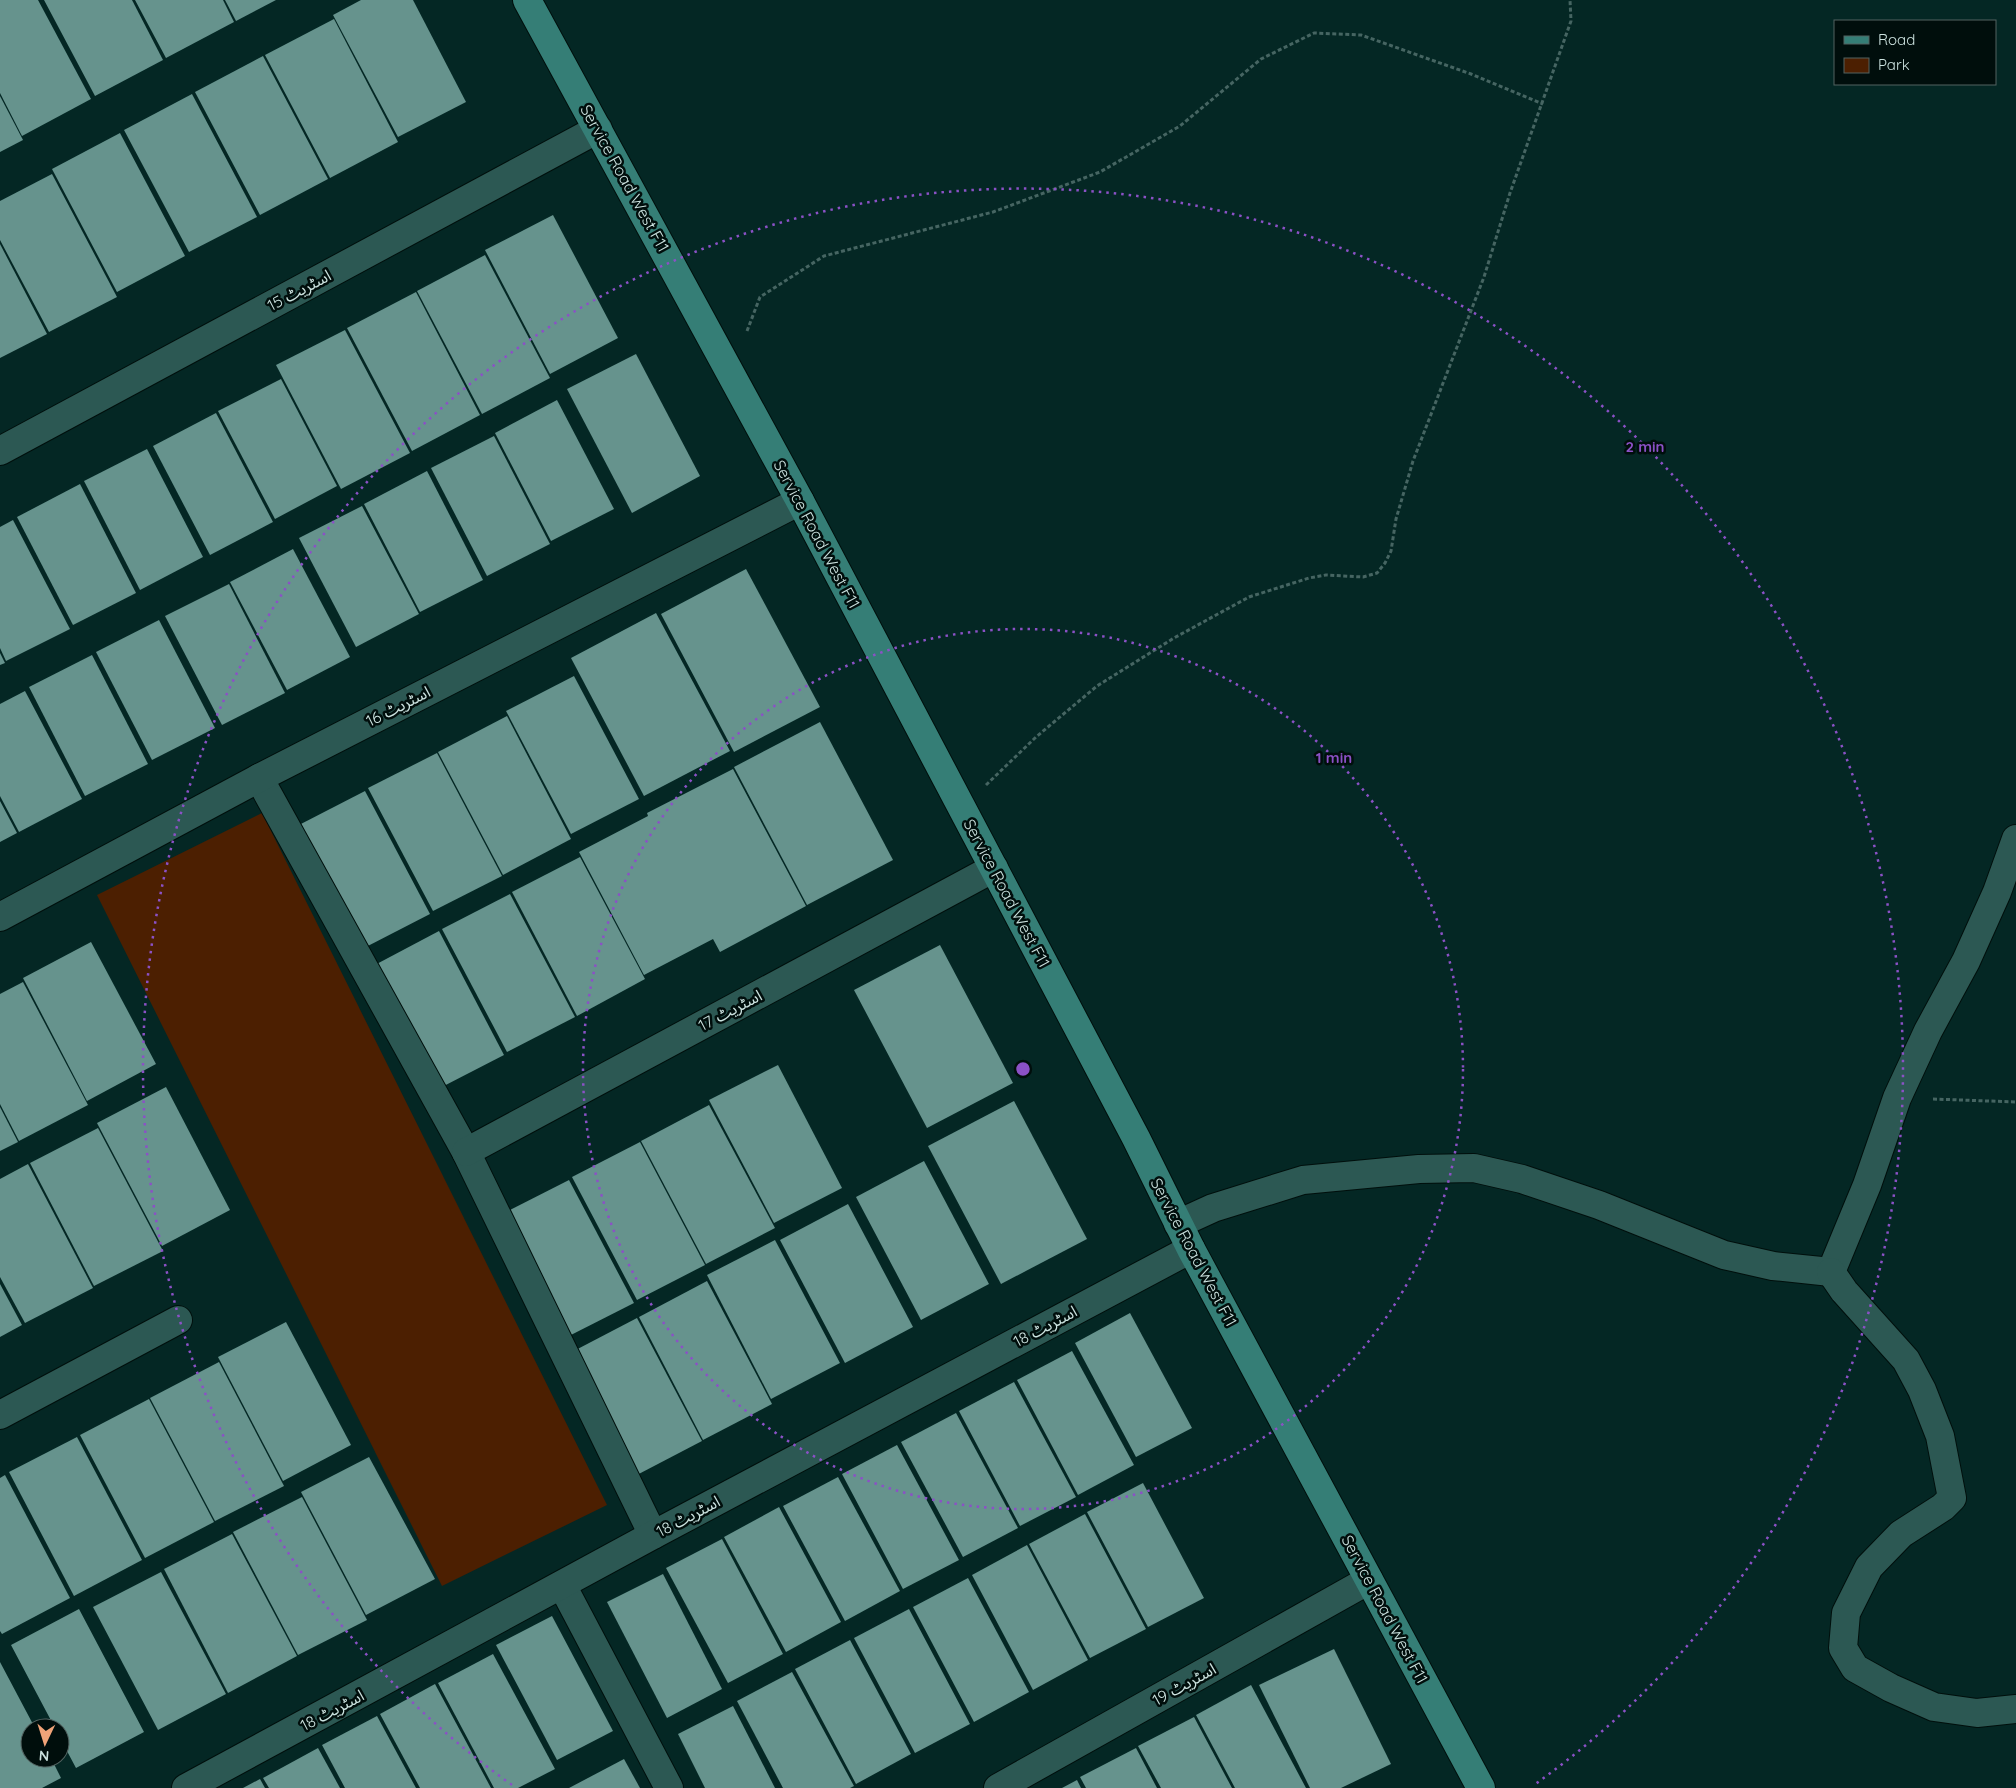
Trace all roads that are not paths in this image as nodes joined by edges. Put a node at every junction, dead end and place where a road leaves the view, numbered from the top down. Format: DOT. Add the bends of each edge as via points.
graph roads {
  1 [pos="527,0"];
  2 [pos="598,129"];
  3 [pos="0,451"];
  4 [pos="800,501"];
  5 [pos="258,778"];
  6 [pos="2016,839"];
  7 [pos="994,868"];
  8 [pos="0,917"];
  9 [pos="466,1152"];
  10 [pos="1178,1224"];
  11 [pos="1191,1249"];
  12 [pos="1831,1272"];
  13 [pos="178,1320"];
  14 [pos="0,1415"];
  15 [pos="653,1535"];
  16 [pos="1369,1580"];
  17 [pos="562,1585"];
  18 [pos="2016,1709"];
  19 [pos="186,1788"];
  20 [pos="669,1788"];
  21 [pos="998,1788"];
  22 [pos="1481,1788"];
  1 -- 2 [label="main road, Service Road West F11"];
  2 -- 3 [label="street, اسٹریٹ 15"];
  2 -- 4 [label="main road, Service Road West F11"];
  4 -- 5 [label="street, اسٹریٹ 16"];
  4 -- 7 [label="main road, Service Road West F11"];
  5 -- 8 [label="street, اسٹریٹ 16"];
  5 -- 9 [label="street"];
  6 -- 12 [label="street" via="1997,892 1966,961 1928,1031 1898,1098"];
  7 -- 9 [label="street, اسٹریٹ 17"];
  7 -- 10 [label="main road, Service Road West F11"];
  9 -- 15 [label="street"];
  10 -- 11 [label="main road, Service Road West F11"];
  10 -- 12 [label="street" via="1213,1208 1303,1180 1419,1169 1474,1168 1522,1179 1599,1205 1724,1255 1773,1266"];
  11 -- 15 [label="street, اسٹریٹ 18"];
  11 -- 16 [label="main road, Service Road West F11"];
  12 -- 18 [label="street" via="1906,1360 1940,1436 1952,1498 1901,1534 1869,1567 1846,1613 1843,1648 1855,1668 1934,1707 1977,1713"];
  13 -- 14 [label="street"];
  15 -- 17 [label="street, اسٹریٹ 18"];
  16 -- 21 [label="street, اسٹریٹ 19"];
  16 -- 22 [label="main road, Service Road West F11"];
  17 -- 19 [label="street, اسٹریٹ 18"];
  17 -- 20 [label="street"];
}
